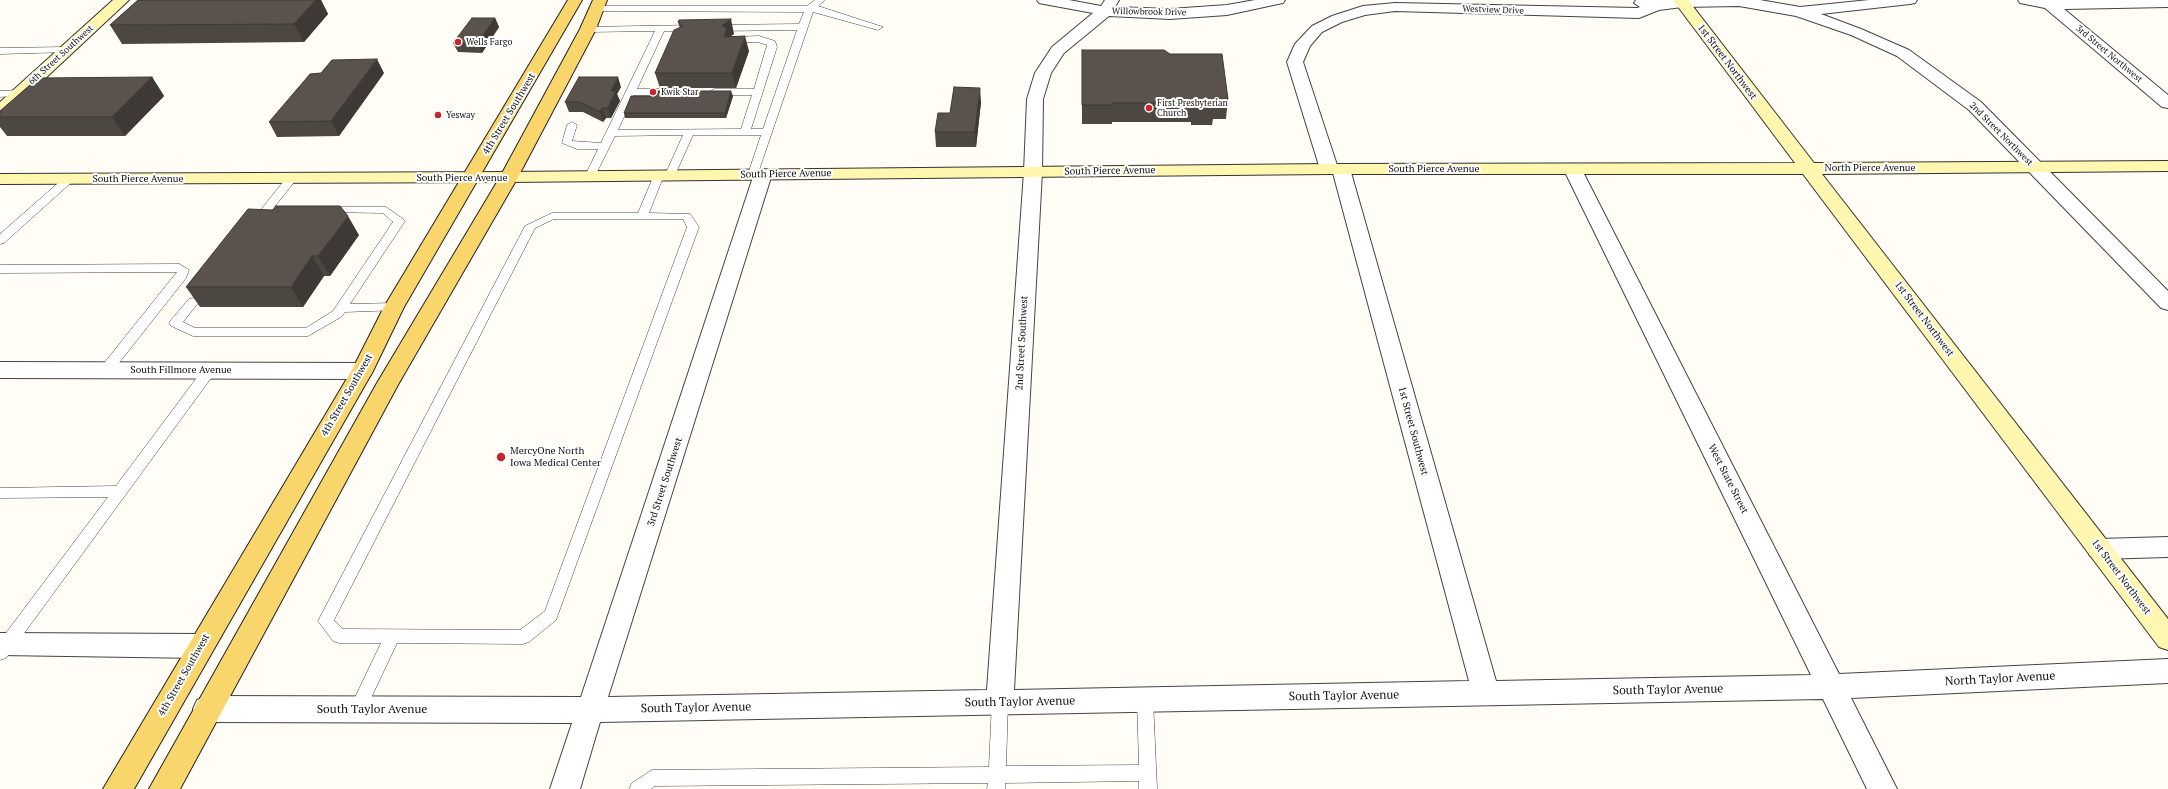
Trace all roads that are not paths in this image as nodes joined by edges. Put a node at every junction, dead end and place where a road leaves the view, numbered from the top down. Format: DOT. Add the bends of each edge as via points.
graph roads {
  1 [pos="122,0"];
  2 [pos="576,0"];
  3 [pos="821,0"];
  4 [pos="1044,0"];
  5 [pos="1278,0"];
  6 [pos="1608,0"];
  7 [pos="1910,0"];
  8 [pos="2025,0"];
  9 [pos="1681,1"];
  10 [pos="2168,3"];
  11 [pos="599,4"];
  12 [pos="2050,5"];
  13 [pos="1109,6"];
  14 [pos="1656,6"];
  15 [pos="809,9"];
  16 [pos="1800,12"];
  17 [pos="802,27"];
  18 [pos="878,27"];
  19 [pos="661,28"];
  20 [pos="588,29"];
  21 [pos="655,40"];
  22 [pos="668,40"];
  23 [pos="732,40"];
  24 [pos="66,50"];
  25 [pos="0,51"];
  26 [pos="631,92"];
  27 [pos="686,92"];
  28 [pos="702,92"];
  29 [pos="758,92"];
  30 [pos="19,93"];
  31 [pos="0,94"];
  32 [pos="2168,103"];
  33 [pos="0,111"];
  34 [pos="572,125"];
  35 [pos="689,132"];
  36 [pos="745,132"];
  37 [pos="767,132"];
  38 [pos="611,133"];
  39 [pos="605,146"];
  40 [pos="2168,166"];
  41 [pos="2033,167"];
  42 [pos="1335,169"];
  43 [pos="1809,169"];
  44 [pos="1573,170"];
  45 [pos="1033,172"];
  46 [pos="758,174"];
  47 [pos="665,175"];
  48 [pos="590,176"];
  49 [pos="472,178"];
  50 [pos="509,178"];
  51 [pos="0,179"];
  52 [pos="69,179"];
  53 [pos="291,179"];
  54 [pos="311,210"];
  55 [pos="265,211"];
  56 [pos="280,211"];
  57 [pos="642,216"];
  58 [pos="247,234"];
  59 [pos="0,240"];
  60 [pos="0,269"];
  61 [pos="193,302"];
  62 [pos="2168,303"];
  63 [pos="394,307"];
  64 [pos="342,308"];
  65 [pos="0,370"];
  66 [pos="106,370"];
  67 [pos="209,371"];
  68 [pos="362,371"];
  69 [pos="119,491"];
  70 [pos="0,493"];
  71 [pos="2168,547"];
  72 [pos="2099,549"];
  73 [pos="392,636"];
  74 [pos="2168,639"];
  75 [pos="201,646"];
  76 [pos="2,647"];
  77 [pos="2168,671"];
  78 [pos="1832,687"];
  79 [pos="1486,694"];
  80 [pos="1145,700"];
  81 [pos="1000,702"];
  82 [pos="207,709"];
  83 [pos="357,710"];
  84 [pos="592,710"];
  85 [pos="1148,781"];
  86 [pos="996,782"];
  87 [pos="118,789"];
  88 [pos="164,789"];
  89 [pos="565,789"];
  90 [pos="638,789"];
  91 [pos="1882,789"];
  1 -- 24 [label="main road, 6th Street Southwest"];
  2 -- 49 [label="main road, 4th Street Southwest"];
  3 -- 15 [label="lane"];
  4 -- 13 [label="street, Willowbrook Drive"];
  5 -- 13 [label="street, Willowbrook Drive" via="1227,10 1170,14"];
  6 -- 14 [label="street"];
  7 -- 16 [label="street"];
  8 -- 12 [label="street"];
  9 -- 14 [label="street"];
  9 -- 16 [label="street" via="1739,2"];
  9 -- 43 [label="main road, 1st Street Northwest"];
  10 -- 12 [label="street"];
  11 -- 15 [label="lane"];
  11 -- 20 [label="main road"];
  12 -- 32 [label="street, 3rd Street Northwest"];
  13 -- 45 [label="street, 2nd Street Southwest" via="1058,50 1043,73 1035,99"];
  14 -- 42 [label="street, Westview Drive" via="1639,13 1395,7 1363,11 1337,19 1317,29 1303,44 1296,62"];
  15 -- 17 [label="lane"];
  15 -- 18 [label="lane" via="818,9"];
  16 -- 41 [label="street, 2nd Street Northwest" via="1856,32 1903,53 1975,106"];
  17 -- 19 [label="lane"];
  17 -- 37 [label="lane"];
  19 -- 20 [label="lane"];
  19 -- 21 [label="lane"];
  20 -- 50 [label="main road"];
  21 -- 22 [label="lane"];
  21 -- 26 [label="lane"];
  23 -- 29 [label="lane" via="766,40 772,43"];
  24 -- 25 [label="lane"];
  24 -- 30 [label="main road, 6th Street Southwest"];
  26 -- 27 [label="lane"];
  26 -- 38 [label="lane"];
  28 -- 29 [label="lane"];
  29 -- 36 [label="lane"];
  30 -- 31 [label="lane"];
  30 -- 33 [label="main road, 6th Street Southwest"];
  34 -- 39 [label="lane" via="567,144"];
  35 -- 36 [label="lane"];
  35 -- 38 [label="lane"];
  35 -- 47 [label="lane"];
  36 -- 37 [label="lane"];
  37 -- 46 [label="lane"];
  38 -- 39 [label="lane"];
  39 -- 48 [label="lane"];
  40 -- 41 [label="main road, North Pierce Avenue"];
  41 -- 43 [label="main road, North Pierce Avenue"];
  41 -- 62 [label="street, 2nd Street Northwest"];
  42 -- 44 [label="main road, South Pierce Avenue"];
  42 -- 45 [label="main road, South Pierce Avenue"];
  42 -- 79 [label="street, 1st Street Southwest"];
  43 -- 44 [label="main road, North Pierce Avenue"];
  43 -- 72 [label="main road, 1st Street Northwest"];
  44 -- 78 [label="street, West State Street"];
  45 -- 46 [label="main road, South Pierce Avenue"];
  45 -- 81 [label="street, 2nd Street Southwest"];
  46 -- 47 [label="main road, South Pierce Avenue"];
  46 -- 84 [label="street, 3rd Street Southwest"];
  47 -- 48 [label="main road, South Pierce Avenue"];
  47 -- 57 [label="lane"];
  48 -- 50 [label="main road, South Pierce Avenue"];
  49 -- 50 [label="main road, South Pierce Avenue"];
  49 -- 53 [label="main road, South Pierce Avenue"];
  49 -- 63 [label="main road, 4th Street Southwest"];
  50 -- 82 [label="main road" via="388,383"];
  51 -- 52 [label="main road, South Pierce Avenue"];
  52 -- 53 [label="main road, South Pierce Avenue"];
  52 -- 59 [label="lane"];
  53 -- 55 [label="lane"];
  54 -- 64 [label="lane" via="386,210 399,221"];
  55 -- 56 [label="lane"];
  55 -- 58 [label="lane"];
  57 -- 73 [label="lane" via="552,216 530,226 326,621 339,636"];
  57 -- 73 [label="lane" via="686,216 693,227 551,615 523,637"];
  60 -- 66 [label="lane" via="183,270 182,275"];
  61 -- 64 [label="lane" via="175,323 193,332 308,332 337,314"];
  63 -- 64 [label="lane"];
  63 -- 68 [label="main road, 4th Street Southwest"];
  65 -- 66 [label="street, South Fillmore Avenue"];
  66 -- 67 [label="street, South Fillmore Avenue"];
  67 -- 68 [label="street, South Fillmore Avenue"];
  67 -- 69 [label="lane"];
  68 -- 75 [label="main road, 4th Street Southwest"];
  69 -- 70 [label="lane"];
  69 -- 76 [label="lane"];
  71 -- 72 [label="street"];
  72 -- 74 [label="main road, 1st Street Northwest"];
  73 -- 83 [label="lane"];
  75 -- 76 [label="street"];
  75 -- 87 [label="main road, 4th Street Southwest"];
  77 -- 78 [label="street, North Taylor Avenue"];
  78 -- 79 [label="street, South Taylor Avenue"];
  78 -- 91 [label="street, West State Street"];
  79 -- 80 [label="street, South Taylor Avenue"];
  80 -- 81 [label="street, South Taylor Avenue"];
  80 -- 85 [label="lane"];
  81 -- 84 [label="street, South Taylor Avenue"];
  81 -- 86 [label="lane"];
  82 -- 83 [label="street, South Taylor Avenue"];
  82 -- 88 [label="main road"];
  83 -- 84 [label="street, South Taylor Avenue"];
  84 -- 89 [label="street, 3rd Street Southwest"];
  85 -- 86 [label="lane"];
  86 -- 90 [label="lane" via="652,778"];
}
